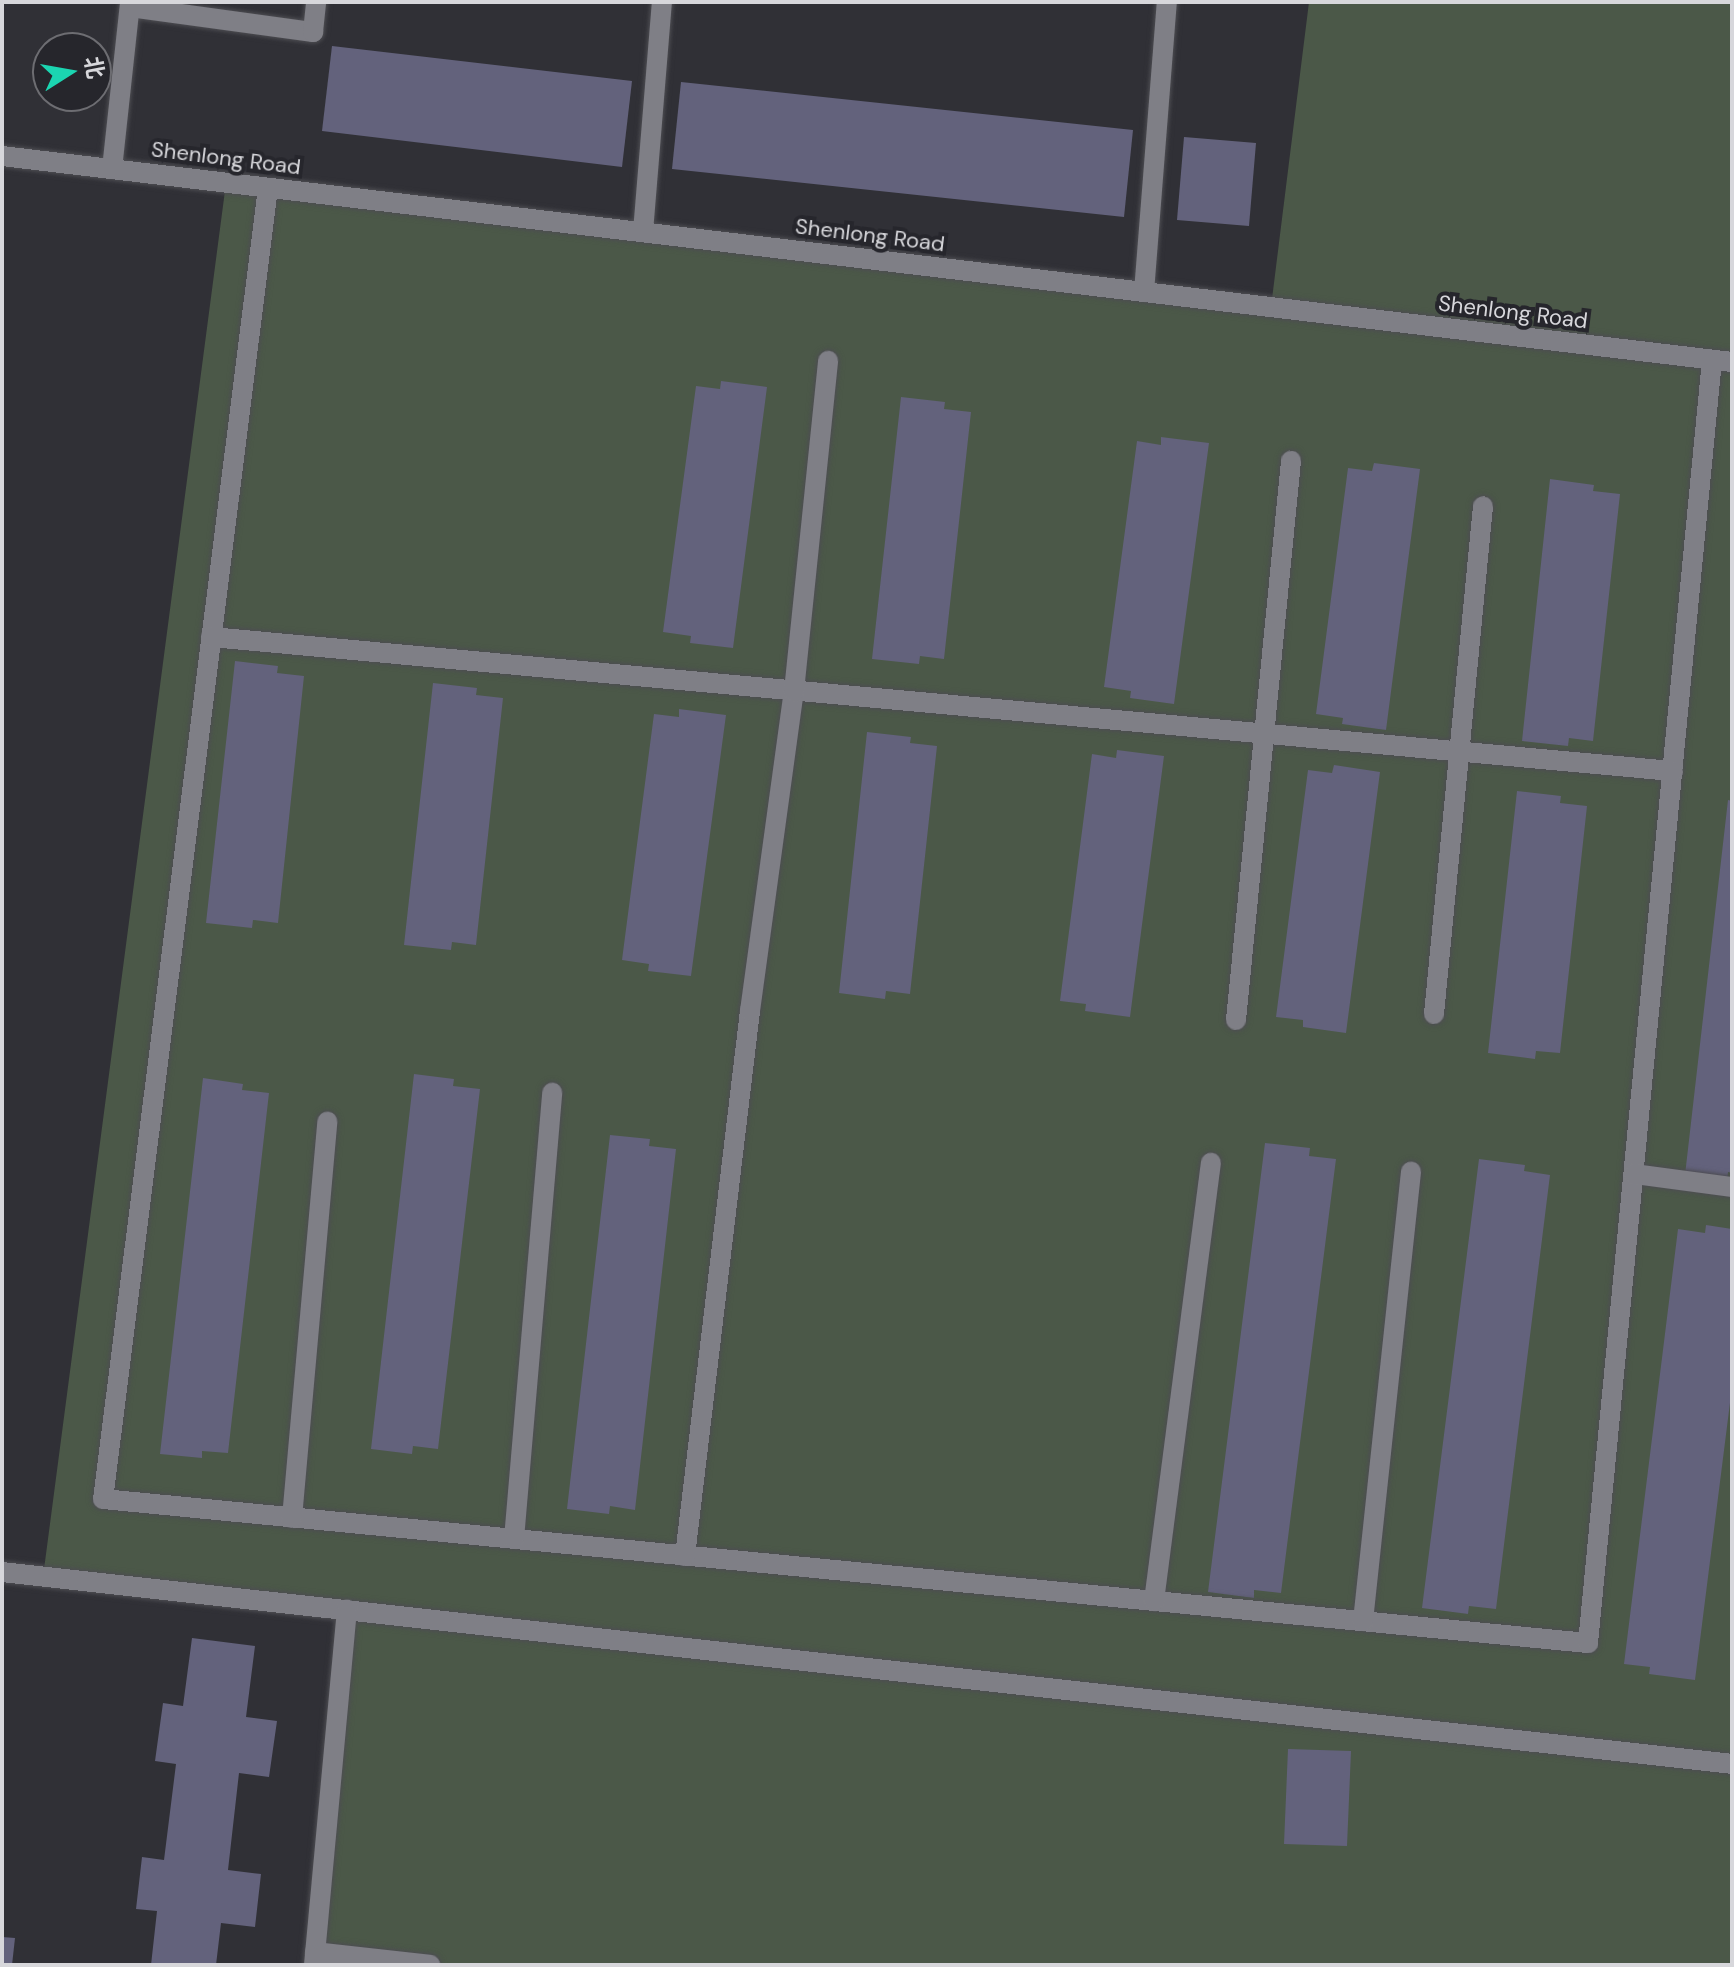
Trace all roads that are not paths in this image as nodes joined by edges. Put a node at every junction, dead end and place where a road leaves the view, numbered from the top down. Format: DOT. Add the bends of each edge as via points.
graph roads {
  1 [pos="316,2"];
  2 [pos="662,2"];
  3 [pos="1167,2"];
  4 [pos="130,4"];
  5 [pos="2,156"];
  6 [pos="112,169"];
  7 [pos="268,188"];
  8 [pos="643,232"];
  9 [pos="1144,292"];
  10 [pos="828,361"];
  11 [pos="1722,361"];
  12 [pos="1291,461"];
  13 [pos="1483,506"];
  14 [pos="211,637"];
  15 [pos="794,691"];
  16 [pos="1265,734"];
  17 [pos="1458,751"];
  18 [pos="1673,771"];
  19 [pos="1434,1014"];
  20 [pos="1236,1020"];
  21 [pos="552,1093"];
  22 [pos="327,1122"];
  23 [pos="1211,1163"];
  24 [pos="1411,1172"];
  25 [pos="1634,1174"];
  26 [pos="1732,1187"];
  27 [pos="292,1518"];
  28 [pos="514,1539"];
  29 [pos="685,1556"];
  30 [pos="2,1572"];
  31 [pos="1154,1601"];
  32 [pos="347,1610"];
  33 [pos="1363,1621"];
  34 [pos="1732,1764"];
  35 [pos="315,1959"];
  36 [pos="430,1965"];
  1 -- 4 [label="street" via="313,32"];
  2 -- 8 [label="street"];
  3 -- 9 [label="street"];
  4 -- 6 [label="street"];
  5 -- 6 [label="street, Shenlong Road"];
  6 -- 7 [label="street, Shenlong Road"];
  7 -- 8 [label="street, Shenlong Road"];
  7 -- 14 [label="street"];
  8 -- 9 [label="street, Shenlong Road"];
  9 -- 11 [label="street, Shenlong Road"];
  10 -- 15 [label="street"];
  11 -- 18 [label="street"];
  12 -- 16 [label="street"];
  13 -- 17 [label="street"];
  14 -- 15 [label="street"];
  14 -- 27 [label="street" via="103,1499"];
  15 -- 16 [label="street"];
  15 -- 29 [label="street"];
  16 -- 17 [label="street"];
  16 -- 20 [label="street"];
  17 -- 18 [label="street"];
  17 -- 19 [label="street"];
  18 -- 25 [label="street"];
  21 -- 28 [label="street"];
  22 -- 27 [label="street"];
  23 -- 31 [label="street"];
  24 -- 33 [label="street"];
  25 -- 26 [label="street"];
  25 -- 33 [label="street" via="1588,1643"];
  27 -- 28 [label="street"];
  28 -- 29 [label="street"];
  29 -- 31 [label="street"];
  30 -- 32 [label="street"];
  31 -- 33 [label="street"];
  32 -- 34 [label="street"];
  32 -- 35 [label="street"];
  35 -- 36 [label="street"];
}
